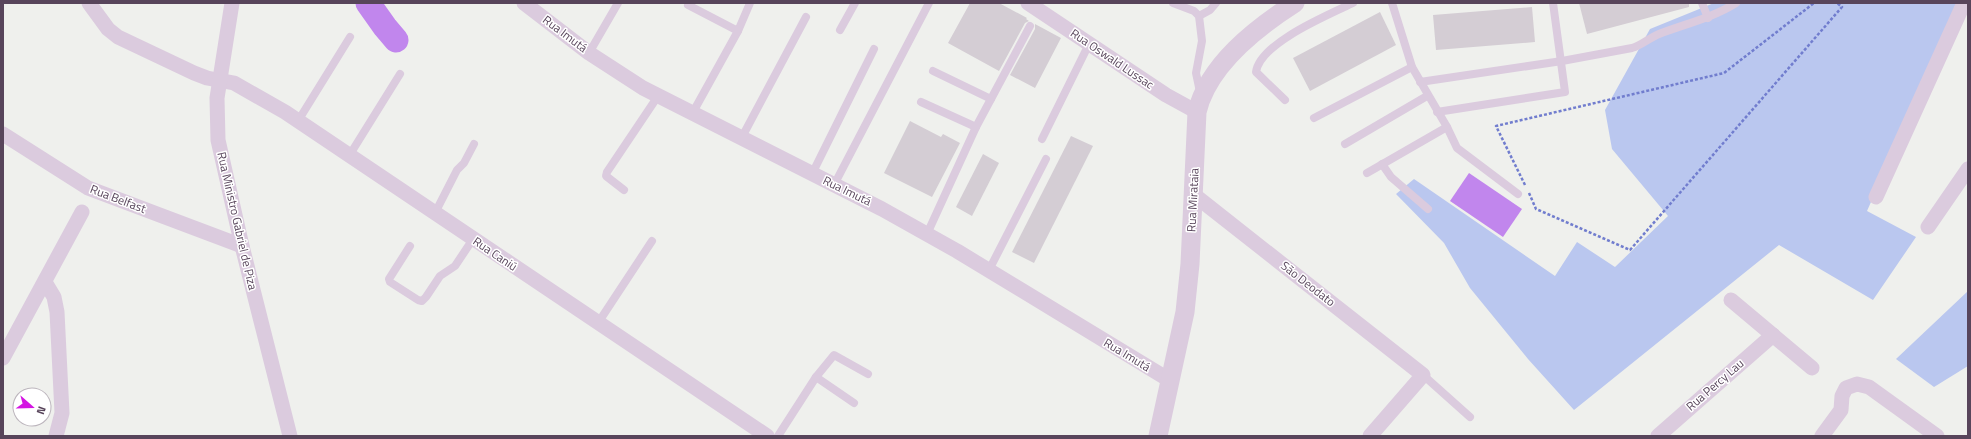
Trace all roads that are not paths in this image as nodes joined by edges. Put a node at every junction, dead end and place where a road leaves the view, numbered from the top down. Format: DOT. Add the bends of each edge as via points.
graph roads {
  1 [pos="89,3"];
  2 [pos="104,3"];
  3 [pos="232,3"];
  4 [pos="524,3"];
  5 [pos="618,3"];
  6 [pos="750,3"];
  7 [pos="855,3"];
  8 [pos="930,3"];
  9 [pos="1028,3"];
  10 [pos="1173,3"];
  11 [pos="1216,3"];
  12 [pos="1353,3"];
  13 [pos="1392,3"];
  14 [pos="1553,3"];
  15 [pos="1702,3"];
  16 [pos="1736,3"];
  17 [pos="1964,3"];
  18 [pos="688,5"];
  19 [pos="1290,5"];
  20 [pos="1199,16"];
  21 [pos="806,17"];
  22 [pos="1708,18"];
  23 [pos="99,19"];
  24 [pos="1030,26"];
  25 [pos="840,30"];
  26 [pos="738,31"];
  27 [pos="350,37"];
  28 [pos="1089,44"];
  29 [pos="874,49"];
  30 [pos="589,53"];
  31 [pos="1562,61"];
  32 [pos="1412,67"];
  33 [pos="933,71"];
  34 [pos="400,74"];
  35 [pos="220,79"];
  36 [pos="1420,82"];
  37 [pos="658,96"];
  38 [pos="1427,96"];
  39 [pos="991,99"];
  40 [pos="1285,100"];
  41 [pos="921,102"];
  42 [pos="1199,104"];
  43 [pos="1437,112"];
  44 [pos="692,114"];
  45 [pos="1314,118"];
  46 [pos="298,121"];
  47 [pos="976,127"];
  48 [pos="1447,127"];
  49 [pos="3,134"];
  50 [pos="741,139"];
  51 [pos="1042,139"];
  52 [pos="474,144"];
  53 [pos="1345,144"];
  54 [pos="349,156"];
  55 [pos="1046,159"];
  56 [pos="1382,164"];
  57 [pos="1968,169"];
  58 [pos="1368,173"];
  59 [pos="812,174"];
  60 [pos="834,185"];
  61 [pos="624,190"];
  62 [pos="1193,194"];
  63 [pos="1518,194"];
  64 [pos="1876,197"];
  65 [pos="1428,209"];
  66 [pos="82,212"];
  67 [pos="435,213"];
  68 [pos="1928,227"];
  69 [pos="927,234"];
  70 [pos="473,239"];
  71 [pos="652,241"];
  72 [pos="242,246"];
  73 [pos="410,246"];
  74 [pos="989,270"];
  75 [pos="45,282"];
  76 [pos="1731,300"];
  77 [pos="598,323"];
  78 [pos="1773,335"];
  79 [pos="3,358"];
  80 [pos="1812,368"];
  81 [pos="868,374"];
  82 [pos="1422,375"];
  83 [pos="816,377"];
  84 [pos="1171,381"];
  85 [pos="854,402"];
  86 [pos="1470,417"];
  87 [pos="56,436"];
  88 [pos="290,436"];
  89 [pos="767,436"];
  90 [pos="778,436"];
  91 [pos="1158,436"];
  92 [pos="1370,436"];
  93 [pos="1658,436"];
  94 [pos="1822,436"];
  95 [pos="1937,436"];
  1 -- 23 [label="street, Rua Caniú"];
  2 -- 23 [label="street"];
  3 -- 35 [label="street, Rua Ministro Gabriel de Piza"];
  4 -- 30 [label="street, Rua Imutá"];
  5 -- 30 [label="lane"];
  6 -- 26 [label="lane"];
  7 -- 25 [label="lane"];
  8 -- 60 [label="lane"];
  9 -- 28 [label="street, Rua Oswald Lussac"];
  10 -- 20 [label="lane" via="1194,11"];
  11 -- 20 [label="lane"];
  12 -- 40 [label="lane" via="1293,34 1262,58 1256,72"];
  13 -- 32 [label="lane"];
  14 -- 31 [label="lane"];
  15 -- 22 [label="lane"];
  16 -- 22 [label="lane"];
  17 -- 64 [label="street"];
  18 -- 26 [label="lane"];
  19 -- 42 [label="street" via="1234,51 1214,76"];
  20 -- 42 [label="lane" via="1202,41 1196,73"];
  21 -- 50 [label="lane"];
  22 -- 31 [label="lane" via="1658,35 1632,48"];
  23 -- 35 [label="street, Rua Caniú" via="118,37 194,73"];
  24 -- 39 [label="lane"];
  26 -- 44 [label="lane"];
  27 -- 46 [label="lane"];
  28 -- 42 [label="street, Rua Oswald Lussac" via="1166,95"];
  28 -- 51 [label="lane"];
  29 -- 59 [label="lane"];
  30 -- 37 [label="street, Rua Imutá"];
  31 -- 36 [label="lane"];
  31 -- 43 [label="lane" via="1565,92"];
  32 -- 36 [label="lane"];
  32 -- 45 [label="lane"];
  33 -- 39 [label="lane"];
  34 -- 54 [label="lane"];
  35 -- 46 [label="street, Rua Caniú" via="246,88"];
  35 -- 72 [label="street, Rua Ministro Gabriel de Piza" via="217,98 218,140"];
  36 -- 38 [label="lane"];
  37 -- 44 [label="street, Rua Imutá"];
  37 -- 61 [label="lane" via="606,172 608,179"];
  38 -- 43 [label="lane"];
  38 -- 53 [label="lane"];
  39 -- 47 [label="lane"];
  41 -- 47 [label="lane"];
  42 -- 62 [label="street, Rua Mirataia"];
  43 -- 48 [label="lane"];
  44 -- 50 [label="street, Rua Imutá"];
  46 -- 54 [label="street, Rua Caniú"];
  47 -- 69 [label="lane"];
  48 -- 56 [label="lane"];
  48 -- 63 [label="lane" via="1457,148"];
  49 -- 72 [label="street, Rua Belfast" via="88,188"];
  50 -- 59 [label="street, Rua Imutá"];
  52 -- 67 [label="lane"];
  54 -- 67 [label="street, Rua Caniú"];
  55 -- 74 [label="lane"];
  56 -- 58 [label="lane"];
  56 -- 65 [label="lane" via="1391,177"];
  57 -- 68 [label="street"];
  59 -- 60 [label="street, Rua Imutá"];
  60 -- 69 [label="street, Rua Imutá"];
  62 -- 82 [label="street, São Deodato"];
  62 -- 84 [label="street, Rua Mirataia" via="1185,312"];
  66 -- 75 [label="street"];
  67 -- 70 [label="street, Rua Caniú"];
  69 -- 74 [label="street, Rua Imutá"];
  70 -- 73 [label="lane" via="455,266 440,276 422,301 389,279"];
  70 -- 77 [label="street, Rua Caniú"];
  71 -- 77 [label="lane"];
  72 -- 88 [label="street, Rua Ministro Gabriel de Piza"];
  74 -- 84 [label="street, Rua Imutá"];
  75 -- 79 [label="street"];
  75 -- 87 [label="street" via="54,297 57,312 62,413"];
  76 -- 78 [label="street"];
  77 -- 89 [label="street, Rua Caniú"];
  78 -- 80 [label="street"];
  78 -- 93 [label="street, Rua Percy Lau"];
  81 -- 83 [label="lane" via="834,355"];
  82 -- 86 [label="lane"];
  82 -- 92 [label="street"];
  83 -- 85 [label="lane"];
  83 -- 90 [label="lane"];
  84 -- 91 [label="street, Rua Mirataia"];
  94 -- 95 [label="street" via="1841,410 1842,396 1846,388 1857,384 1869,387"];
}
